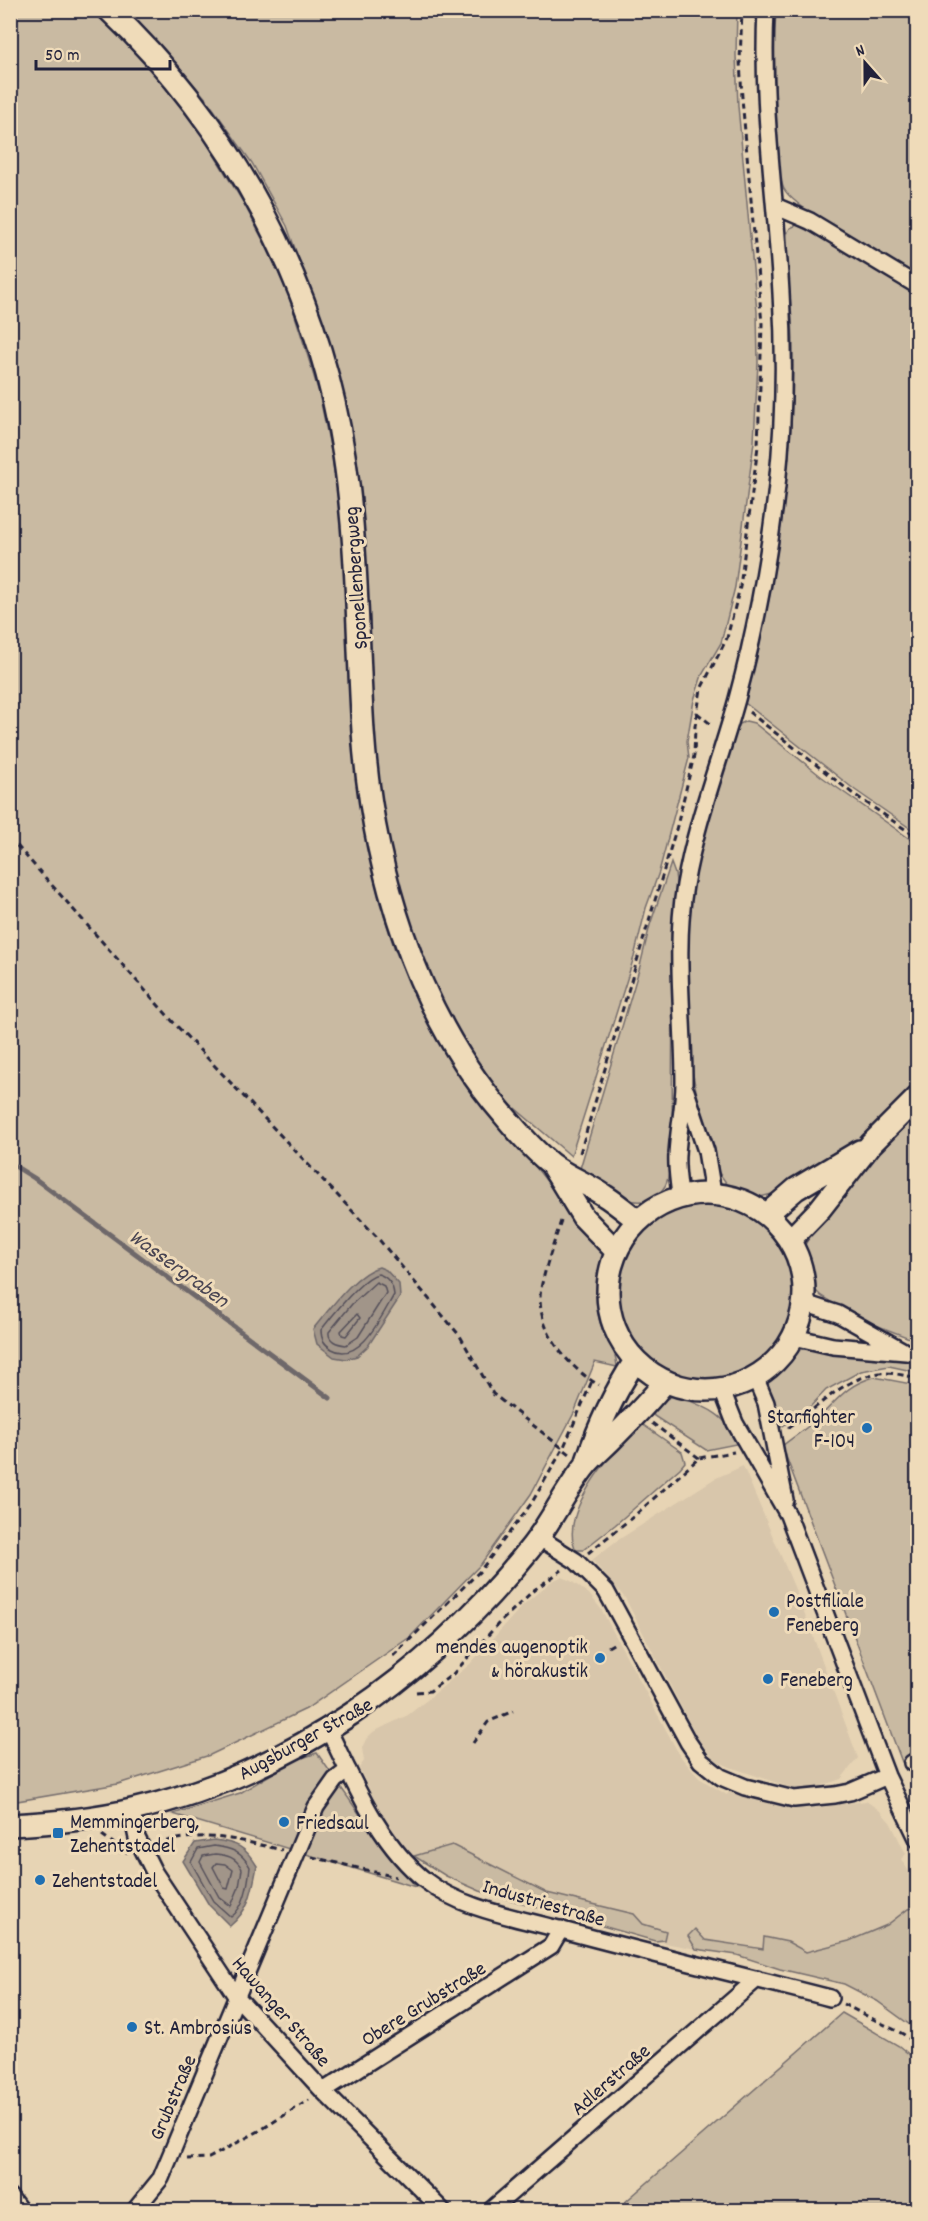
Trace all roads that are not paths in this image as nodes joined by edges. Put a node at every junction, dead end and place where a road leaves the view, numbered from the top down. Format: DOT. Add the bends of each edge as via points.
graph roads {
  1 [pos="109,10"];
  2 [pos="766,10"];
  3 [pos="775,206"];
  4 [pos="918,286"];
  5 [pos="684,1085"];
  6 [pos="918,1097"];
  7 [pos="871,1144"];
  8 [pos="550,1163"];
  9 [pos="713,1194"];
  10 [pos="680,1197"];
  11 [pos="767,1214"];
  12 [pos="638,1221"];
  13 [pos="790,1240"];
  14 [pos="616,1251"];
  15 [pos="804,1303"];
  16 [pos="794,1337"];
  17 [pos="911,1352"];
  18 [pos="635,1361"];
  19 [pos="755,1377"];
  20 [pos="664,1383"];
  21 [pos="722,1390"];
  22 [pos="586,1465"];
  23 [pos="788,1515"];
  24 [pos="538,1537"];
  25 [pos="328,1729"];
  26 [pos="348,1770"];
  27 [pos="886,1776"];
  28 [pos="131,1811"];
  29 [pos="10,1825"];
  30 [pos="918,1840"];
  31 [pos="561,1929"];
  32 [pos="757,1979"];
  33 [pos="236,1996"];
  34 [pos="830,1998"];
  35 [pos="323,2091"];
  36 [pos="10,2197"];
  37 [pos="20,2211"];
  38 [pos="135,2211"];
  39 [pos="442,2211"];
  40 [pos="491,2211"];
  1 -- 8 [label="street, Sponellenbergweg" via="171,75 233,160 281,247 305,302 335,404 344,454 356,568 363,734 372,803 393,905 409,952 444,1027 503,1114"];
  2 -- 3 [label="street" via="765,111"];
  3 -- 4 [label="street" via="803,217"];
  3 -- 5 [label="street" via="783,342 777,485 758,614 696,835 681,916 678,940"];
  5 -- 9 [label="street" via="706,1151"];
  5 -- 10 [label="street" via="676,1158"];
  6 -- 7 [label="street"];
  7 -- 11 [label="street" via="796,1189"];
  7 -- 13 [label="street"];
  8 -- 12 [label="street, Sponellenbergweg" via="603,1194"];
  8 -- 14 [label="street, Sponellenbergweg" via="583,1217"];
  9 -- 10 [label="street"];
  9 -- 11 [label="street" via="735,1197"];
  10 -- 12 [label="street" via="657,1206"];
  11 -- 13 [label="street"];
  12 -- 14 [label="street"];
  13 -- 15 [label="street" via="804,1278"];
  14 -- 18 [label="street" via="609,1270 610,1316 616,1334"];
  15 -- 16 [label="street"];
  15 -- 17 [label="street" via="838,1314"];
  16 -- 17 [label="street" via="832,1346"];
  16 -- 19 [label="street" via="772,1365"];
  18 -- 20 [label="street"];
  18 -- 22 [label="street, Augsburger Straße" via="598,1428"];
  19 -- 21 [label="street"];
  19 -- 23 [label="street" via="766,1403"];
  20 -- 21 [label="street" via="688,1389"];
  20 -- 22 [label="street, Augsburger Straße"];
  21 -- 23 [label="street" via="735,1423"];
  22 -- 24 [label="street, Augsburger Straße"];
  23 -- 27 [label="street"];
  24 -- 25 [label="street, Augsburger Straße" via="461,1624 384,1692"];
  24 -- 27 [label="street" via="576,1561 606,1591 688,1742 701,1761 721,1777 794,1800 850,1792"];
  25 -- 26 [label="street, Industriestraße"];
  25 -- 28 [label="street, Augsburger Straße" via="228,1780"];
  26 -- 31 [label="street, Industriestraße" via="394,1849 426,1881 466,1902"];
  26 -- 33 [label="street, Grubstraße" via="335,1780 316,1807"];
  27 -- 30 [label="street"];
  28 -- 29 [label="street, Augsburger Straße"];
  28 -- 33 [label="street, Hawanger Straße" via="137,1838 154,1872"];
  31 -- 32 [label="street, Industriestraße"];
  31 -- 35 [label="street, Obere Grubstraße" via="551,1946"];
  32 -- 34 [label="street, Industriestraße"];
  32 -- 40 [label="street, Adlerstraße"];
  33 -- 35 [label="street, Hawanger Straße"];
  33 -- 38 [label="street, Grubstraße" via="161,2178"];
  35 -- 39 [label="street, Hawanger Straße"];
  36 -- 37 [label="street"];
}
